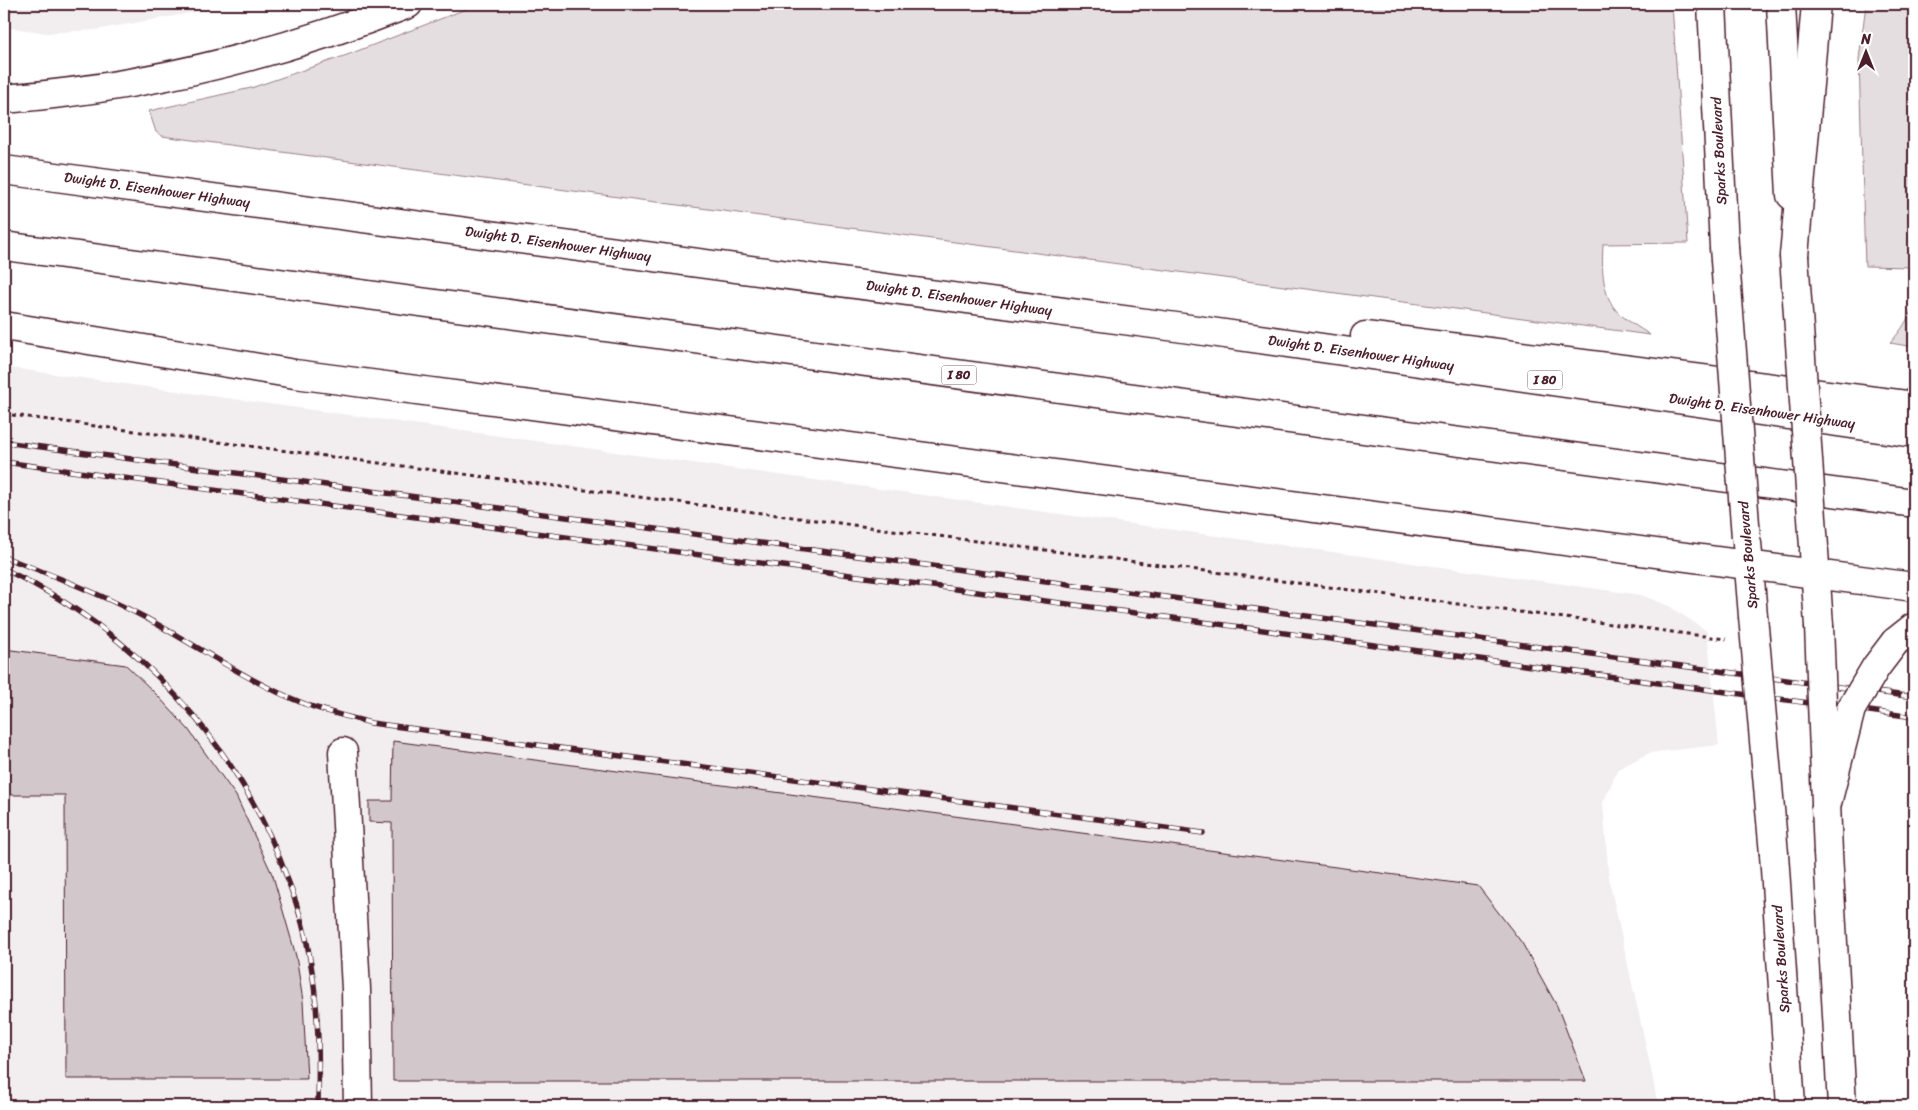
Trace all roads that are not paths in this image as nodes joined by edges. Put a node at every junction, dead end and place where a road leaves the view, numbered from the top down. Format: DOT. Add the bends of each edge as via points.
graph roads {
  1 [pos="408,4"];
  2 [pos="1712,4"];
  3 [pos="1781,4"];
  4 [pos="1816,4"];
  5 [pos="4,99"];
  6 [pos="4,170"];
  7 [pos="4,246"];
  8 [pos="1794,256"];
  9 [pos="4,326"];
  10 [pos="1176,327"];
  11 [pos="1914,406"];
  12 [pos="1914,432"];
  13 [pos="1914,503"];
  14 [pos="1814,560"];
  15 [pos="1748,566"];
  16 [pos="1914,587"];
  17 [pos="1904,635"];
  18 [pos="343,752"];
  19 [pos="1825,810"];
  20 [pos="358,1106"];
  21 [pos="1790,1106"];
  22 [pos="1842,1106"];
  1 -- 5 [label="main road" via="308,40 236,60 135,83"];
  2 -- 15 [label="main road, Sparks Boulevard, bridge" via="1724,247"];
  3 -- 8 [label="main road"];
  4 -- 8 [label="main road"];
  6 -- 10 [label="main road, Dwight D. Eisenhower Highway / I 80"];
  7 -- 13 [label="main road, I 80"];
  8 -- 14 [label="main road, bridge"];
  9 -- 15 [label="main road" via="305,375"];
  10 -- 11 [label="main road" via="1378,337"];
  10 -- 12 [label="main road, Dwight D. Eisenhower Highway / I 80"];
  14 -- 15 [label="main road"];
  14 -- 16 [label="main road"];
  14 -- 19 [label="main road, bridge"];
  15 -- 21 [label="main road, Sparks Boulevard, bridge" via="1774,854"];
  17 -- 19 [label="main road, bridge" via="1876,668 1851,709"];
  18 -- 20 [label="main road" via="356,989"];
  19 -- 22 [label="main road, bridge"];
}
